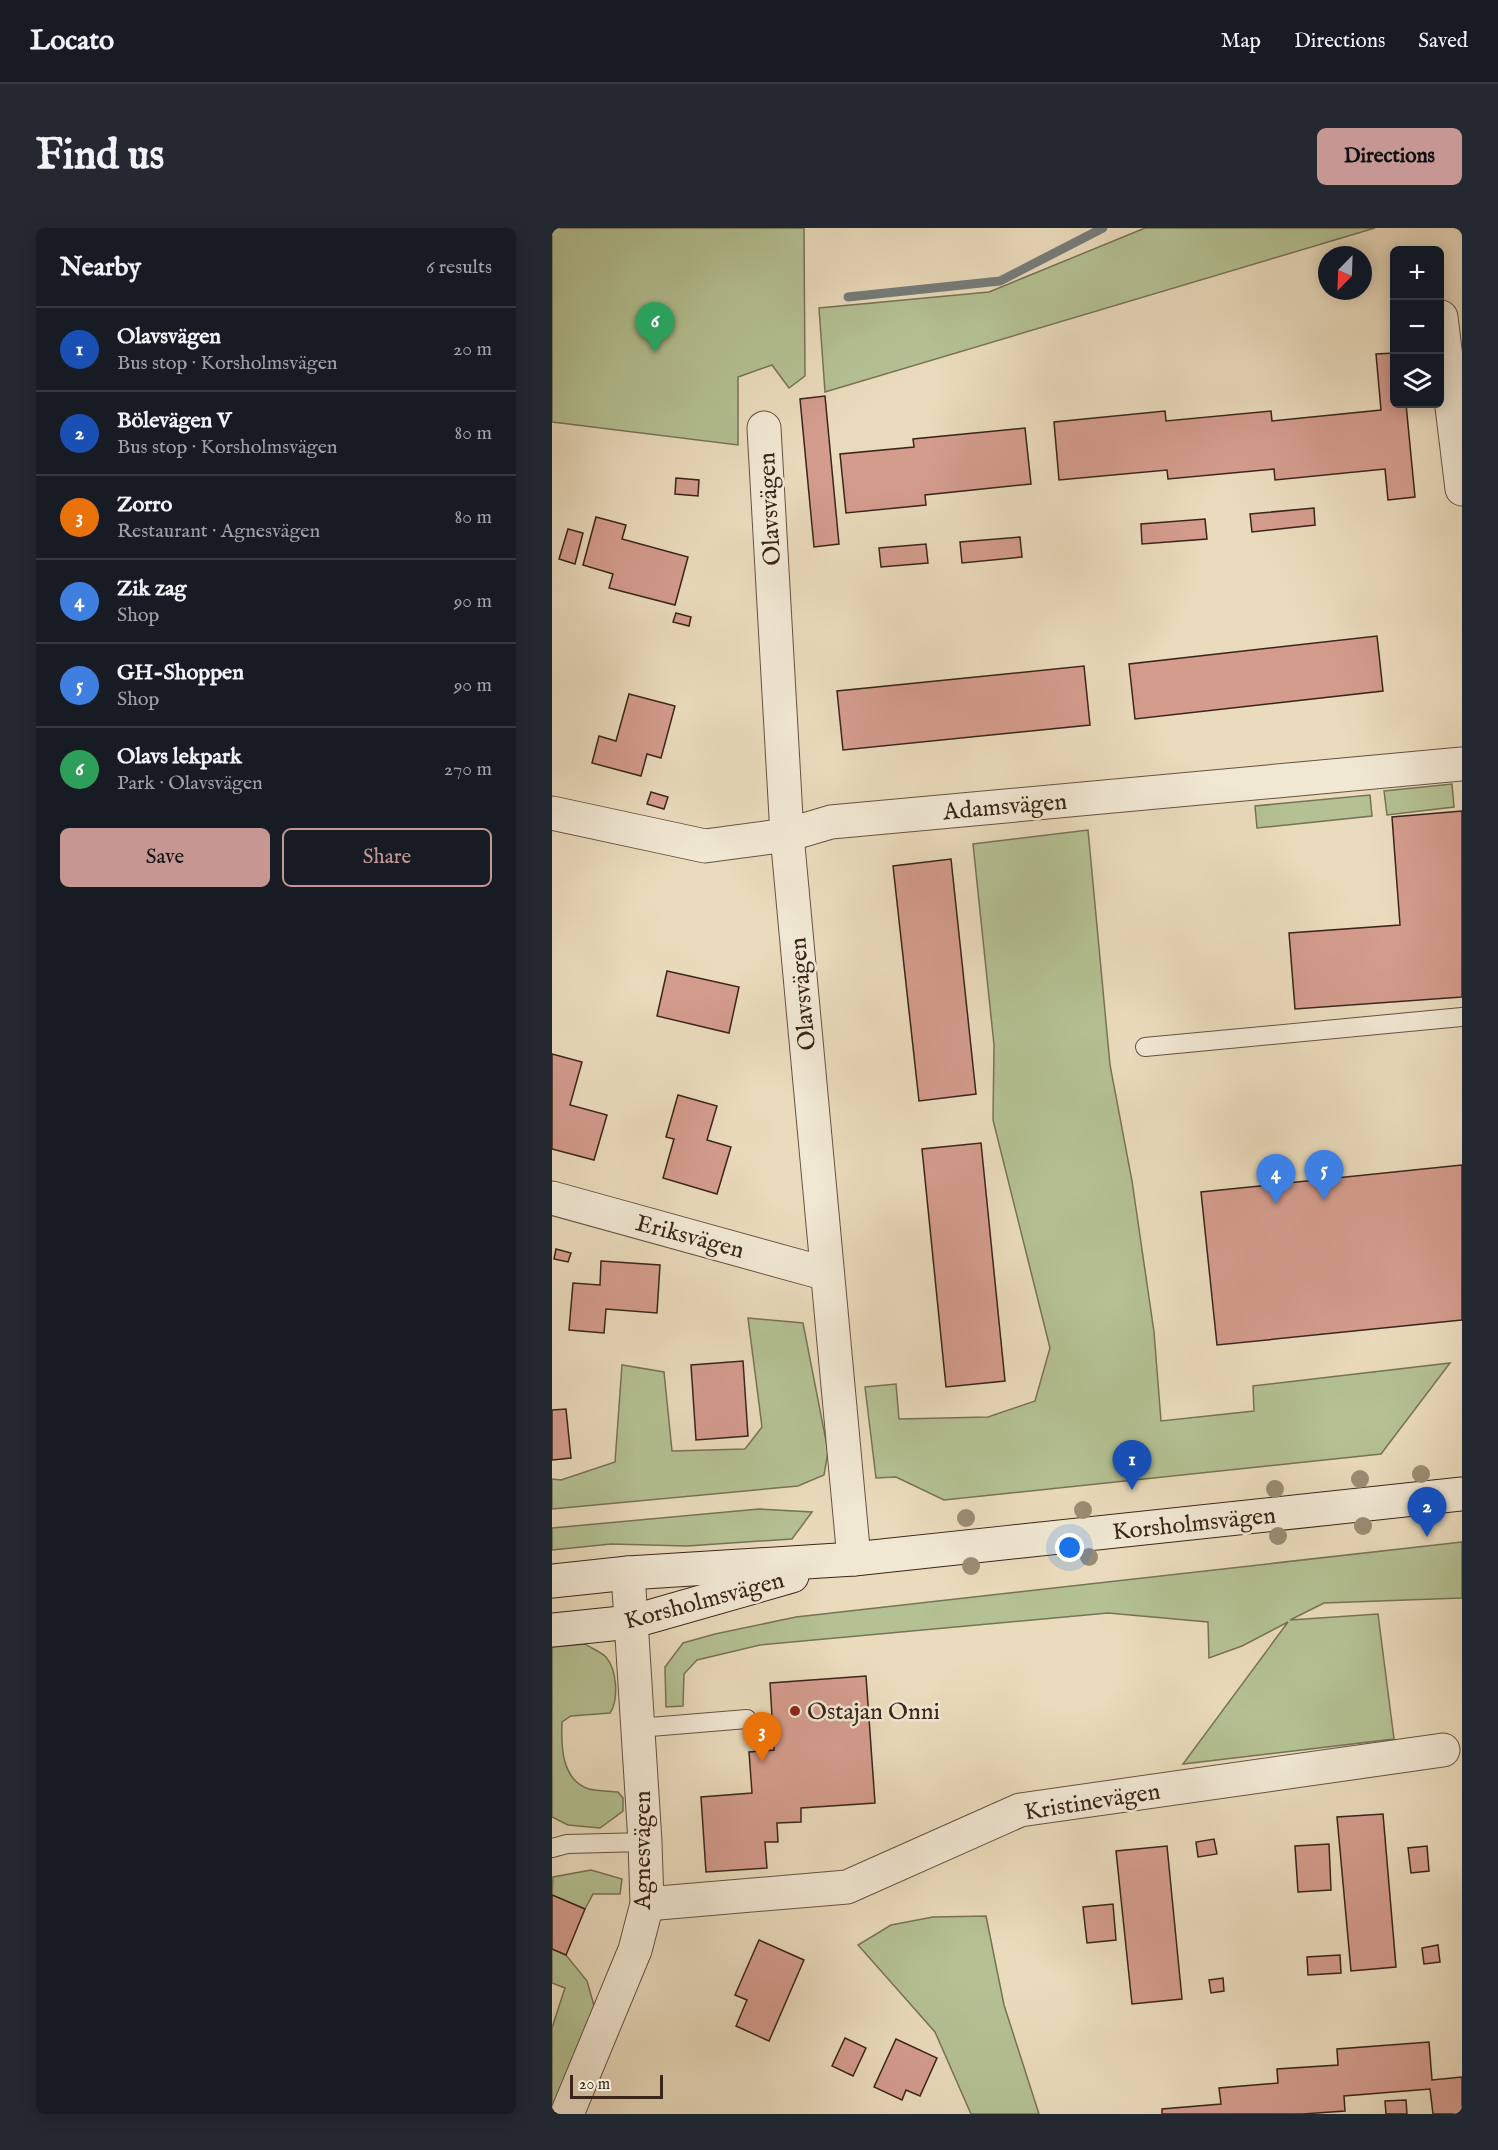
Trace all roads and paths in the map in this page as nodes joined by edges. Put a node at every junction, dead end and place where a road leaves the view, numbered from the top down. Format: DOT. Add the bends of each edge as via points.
graph roads {
  1 [pos="1451,316"];
  2 [pos="764,428"];
  3 [pos="1462,489"];
  4 [pos="1462,764"];
  5 [pos="552,813"];
  6 [pos="787,835"];
  7 [pos="1462,1017"];
  8 [pos="1145,1047"];
  9 [pos="552,1198"];
  10 [pos="827,1274"];
  11 [pos="1462,1494"];
  12 [pos="854,1559"];
  13 [pos="628,1573"];
  14 [pos="552,1581"];
  15 [pos="632,1622"];
  16 [pos="552,1630"];
  17 [pos="747,1719"];
  18 [pos="638,1728"];
  19 [pos="1443,1750"];
  20 [pos="645,1842"];
  21 [pos="552,1848"];
  22 [pos="646,1904"];
  23 [pos="567,2114"];
  1 -- 3 [label="street"];
  2 -- 6 [label="street, Olavsvägen"];
  4 -- 6 [label="street, Adamsvägen" via="831,822"];
  5 -- 6 [label="street, Adamsvägen" via="705,846"];
  6 -- 10 [label="street, Olavsvägen"];
  7 -- 8 [label="lane"];
  9 -- 10 [label="street, Eriksvägen"];
  10 -- 12 [label="street, Olavsvägen"];
  11 -- 12 [label="street, Korsholmsvägen"];
  12 -- 13 [label="street, Korsholmsvägen"];
  12 -- 15 [label="street, Korsholmsvägen"];
  13 -- 14 [label="street, Korsholmsvägen"];
  13 -- 15 [label="street, Agnesvägen"];
  15 -- 16 [label="street, Korsholmsvägen"];
  15 -- 18 [label="street, Agnesvägen"];
  17 -- 18 [label="lane"];
  18 -- 20 [label="street, Agnesvägen"];
  19 -- 22 [label="street, Kristinevägen" via="1020,1810 847,1887"];
  20 -- 21 [label="lane" via="567,1844"];
  20 -- 22 [label="street, Agnesvägen"];
  22 -- 23 [label="street, Agnesvägen" via="635,1950"];
}
